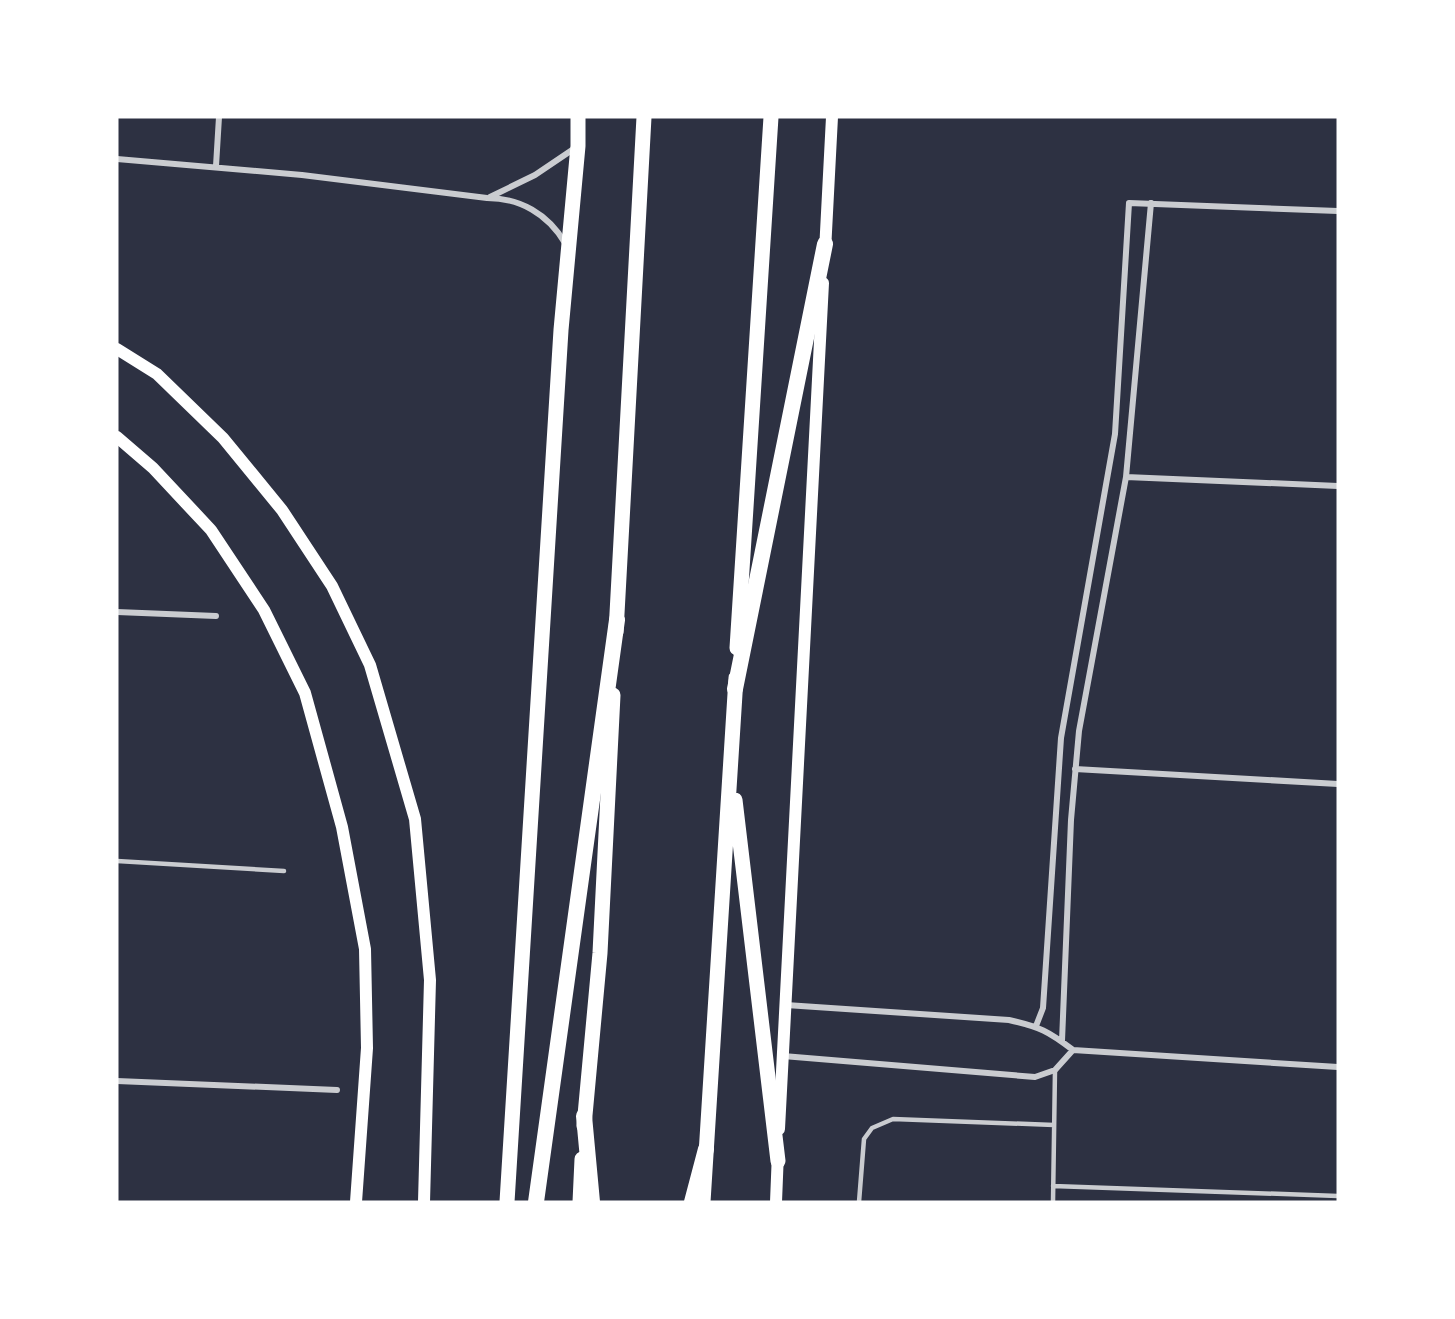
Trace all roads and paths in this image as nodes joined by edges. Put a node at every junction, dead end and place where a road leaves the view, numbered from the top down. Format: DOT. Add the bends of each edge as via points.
graph roads {
  1 [pos="219,117"];
  2 [pos="578,117"];
  3 [pos="644,117"];
  4 [pos="771,117"];
  5 [pos="832,117"];
  6 [pos="578,146"];
  7 [pos="117,159"];
  8 [pos="216,166"];
  9 [pos="487,198"];
  10 [pos="1151,204"];
  11 [pos="1338,211"];
  12 [pos="825,244"];
  13 [pos="569,249"];
  14 [pos="117,349"];
  15 [pos="117,436"];
  16 [pos="1126,477"];
  17 [pos="1338,486"];
  18 [pos="117,612"];
  19 [pos="216,616"];
  20 [pos="617,620"];
  21 [pos="735,688"];
  22 [pos="730,761"];
  23 [pos="1075,769"];
  24 [pos="1338,784"];
  25 [pos="117,861"];
  26 [pos="284,871"];
  27 [pos="786,1005"];
  28 [pos="1036,1026"];
  29 [pos="1062,1041"];
  30 [pos="1073,1050"];
  31 [pos="783,1056"];
  32 [pos="1338,1067"];
  33 [pos="1055,1070"];
  34 [pos="117,1081"];
  35 [pos="337,1090"];
  36 [pos="584,1116"];
  37 [pos="1054,1125"];
  38 [pos="706,1149"];
  39 [pos="778,1161"];
  40 [pos="1053,1186"];
  41 [pos="1338,1196"];
  42 [pos="356,1202"];
  43 [pos="424,1202"];
  44 [pos="507,1202"];
  45 [pos="536,1202"];
  46 [pos="580,1202"];
  47 [pos="592,1202"];
  48 [pos="692,1202"];
  49 [pos="703,1202"];
  50 [pos="776,1202"];
  51 [pos="860,1202"];
  52 [pos="1053,1202"];
  1 -- 8 [label="street"];
  2 -- 6 [label="main road"];
  3 -- 20 [label="main road"];
  4 -- 21 [label="main road"];
  5 -- 12 [label="main road"];
  6 -- 9 [label="street" via="535,175"];
  6 -- 13 [label="main road"];
  7 -- 8 [label="street"];
  8 -- 9 [label="street"];
  9 -- 13 [label="street" via="504,198 536,212"];
  10 -- 11 [label="street"];
  10 -- 16 [label="street"];
  10 -- 28 [label="street" via="1129,203 1115,434 1061,738 1042,1008"];
  12 -- 21 [label="highway"];
  12 -- 27 [label="main road"];
  13 -- 44 [label="main road"];
  14 -- 43 [label="main road" via="157,374 224,438 282,510 332,586 370,664 415,819 430,980"];
  15 -- 42 [label="main road" via="211,530 264,610 305,693 342,826 365,949 367,1048"];
  16 -- 17 [label="street"];
  16 -- 23 [label="street"];
  18 -- 19 [label="street"];
  20 -- 36 [label="main road" via="600,953"];
  20 -- 45 [label="highway"];
  21 -- 22 [label="main road"];
  22 -- 38 [label="main road"];
  22 -- 39 [label="main road"];
  23 -- 24 [label="street"];
  23 -- 29 [label="street"];
  25 -- 26 [label="lane"];
  27 -- 28 [label="street" via="1009,1020"];
  27 -- 31 [label="main road"];
  28 -- 29 [label="street"];
  29 -- 30 [label="street"];
  30 -- 32 [label="street"];
  30 -- 33 [label="street"];
  31 -- 33 [label="street" via="1035,1077"];
  31 -- 39 [label="main road"];
  33 -- 37 [label="lane"];
  34 -- 35 [label="street"];
  36 -- 46 [label="main road"];
  36 -- 47 [label="highway"];
  37 -- 40 [label="lane"];
  37 -- 51 [label="lane" via="894,1119 872,1128 864,1138"];
  38 -- 48 [label="highway"];
  38 -- 49 [label="main road"];
  39 -- 50 [label="main road"];
  40 -- 41 [label="lane"];
  40 -- 52 [label="lane"];
}
